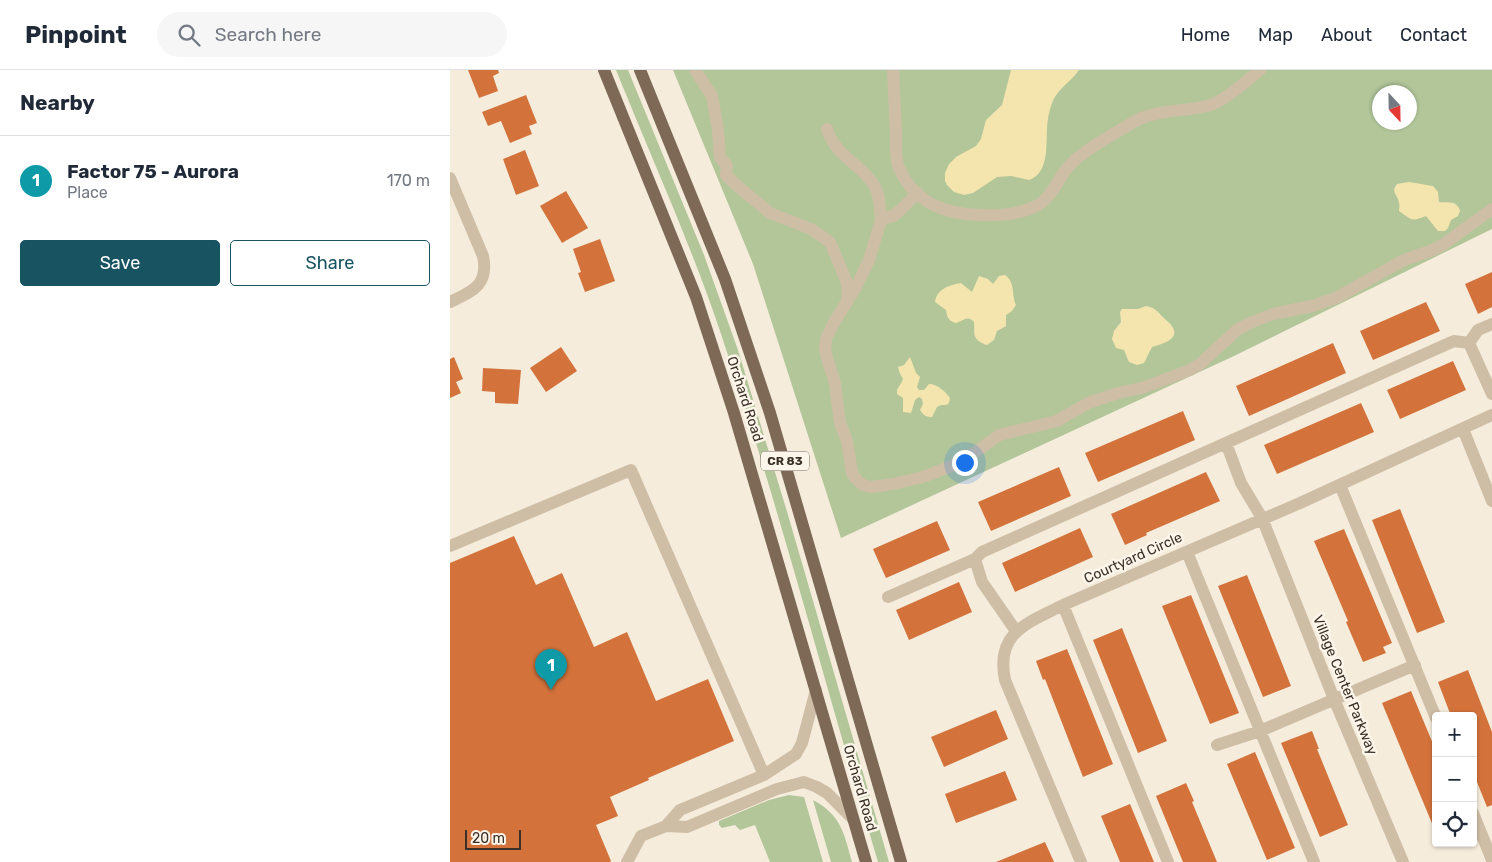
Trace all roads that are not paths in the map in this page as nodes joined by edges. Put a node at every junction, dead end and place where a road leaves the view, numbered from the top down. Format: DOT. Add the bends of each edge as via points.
graph roads {
  1 [pos="604,70"];
  2 [pos="640,70"];
  3 [pos="696,70"];
  4 [pos="893,70"];
  5 [pos="1260,70"];
  6 [pos="827,129"];
  7 [pos="450,178"];
  8 [pos="918,193"];
  9 [pos="1492,209"];
  10 [pos="881,220"];
  11 [pos="450,302"];
  12 [pos="847,302"];
  13 [pos="1492,324"];
  14 [pos="1469,343"];
  15 [pos="1492,394"];
  16 [pos="1492,415"];
  17 [pos="1463,429"];
  18 [pos="1226,443"];
  19 [pos="1340,484"];
  20 [pos="1492,501"];
  21 [pos="1262,518"];
  22 [pos="450,546"];
  23 [pos="1187,552"];
  24 [pos="975,559"];
  25 [pos="888,597"];
  26 [pos="1063,605"];
  27 [pos="1016,631"];
  28 [pos="1415,665"];
  29 [pos="816,690"];
  30 [pos="1334,699"];
  31 [pos="1434,712"];
  32 [pos="1260,731"];
  33 [pos="1217,746"];
  34 [pos="764,775"];
  35 [pos="854,819"];
  36 [pos="1477,823"];
  37 [pos="666,826"];
  38 [pos="1492,860"];
  39 [pos="627,862"];
  40 [pos="866,862"];
  41 [pos="901,862"];
  42 [pos="1081,862"];
  43 [pos="1168,862"];
  44 [pos="1314,862"];
  45 [pos="1403,862"];
  1 -- 29 [label="main road, Orchard Road / CR 83" via="696,297"];
  2 -- 41 [label="main road, Orchard Road / CR 83" via="725,279 770,413"];
  3 -- 12 [label="street" via="712,96 720,157 727,166 726,175 770,213 812,229 830,242 846,280"];
  4 -- 8 [label="street" via="898,166 906,182"];
  5 -- 8 [label="street" via="1214,104 1153,114 1134,122 1078,158 1043,201 1024,211 996,215 956,214 942,210"];
  6 -- 10 [label="street" via="835,145 875,186"];
  7 -- 11 [label="street" via="483,256 485,269 483,280 473,292"];
  8 -- 10 [label="street" via="895,215"];
  9 -- 12 [label="street" via="1444,244 1404,260 1336,298 1273,314 1238,329 1190,370 1088,403 1057,421 999,435 962,462 893,484 863,485 852,473 826,348 826,339"];
  10 -- 12 [label="street" via="868,260"];
  13 -- 14 [label="street" via="1478,330"];
  14 -- 15 [label="street"];
  14 -- 18 [label="street" via="1454,341"];
  16 -- 17 [label="street, Courtyard Circle"];
  17 -- 19 [label="street, Courtyard Circle"];
  17 -- 20 [label="street"];
  18 -- 21 [label="street, Village Center Parkway" via="1241,483"];
  18 -- 24 [label="street" via="982,552"];
  19 -- 21 [label="street, Courtyard Circle"];
  19 -- 28 [label="street"];
  21 -- 23 [label="street, Courtyard Circle"];
  21 -- 30 [label="street, Village Center Parkway"];
  22 -- 34 [label="street" via="631,470"];
  23 -- 26 [label="street, Courtyard Circle"];
  23 -- 32 [label="street"];
  24 -- 25 [label="street"];
  24 -- 27 [label="street" via="982,582"];
  26 -- 27 [label="street, Courtyard Circle"];
  26 -- 43 [label="street"];
  27 -- 42 [label="street, Courtyard Circle" via="1008,640 1003,654 1005,680"];
  28 -- 30 [label="street"];
  28 -- 31 [label="street"];
  29 -- 34 [label="street" via="796,754"];
  29 -- 35 [label="main road, Orchard Road / CR 83"];
  30 -- 32 [label="street"];
  30 -- 45 [label="street, Village Center Parkway"];
  32 -- 33 [label="street"];
  32 -- 44 [label="street"];
  34 -- 37 [label="street" via="680,810"];
  35 -- 37 [label="street" via="827,793 804,782 777,789 687,827"];
  35 -- 40 [label="main road, Orchard Road / CR 83"];
  36 -- 38 [label="street"];
  37 -- 39 [label="street" via="640,836"];
}
